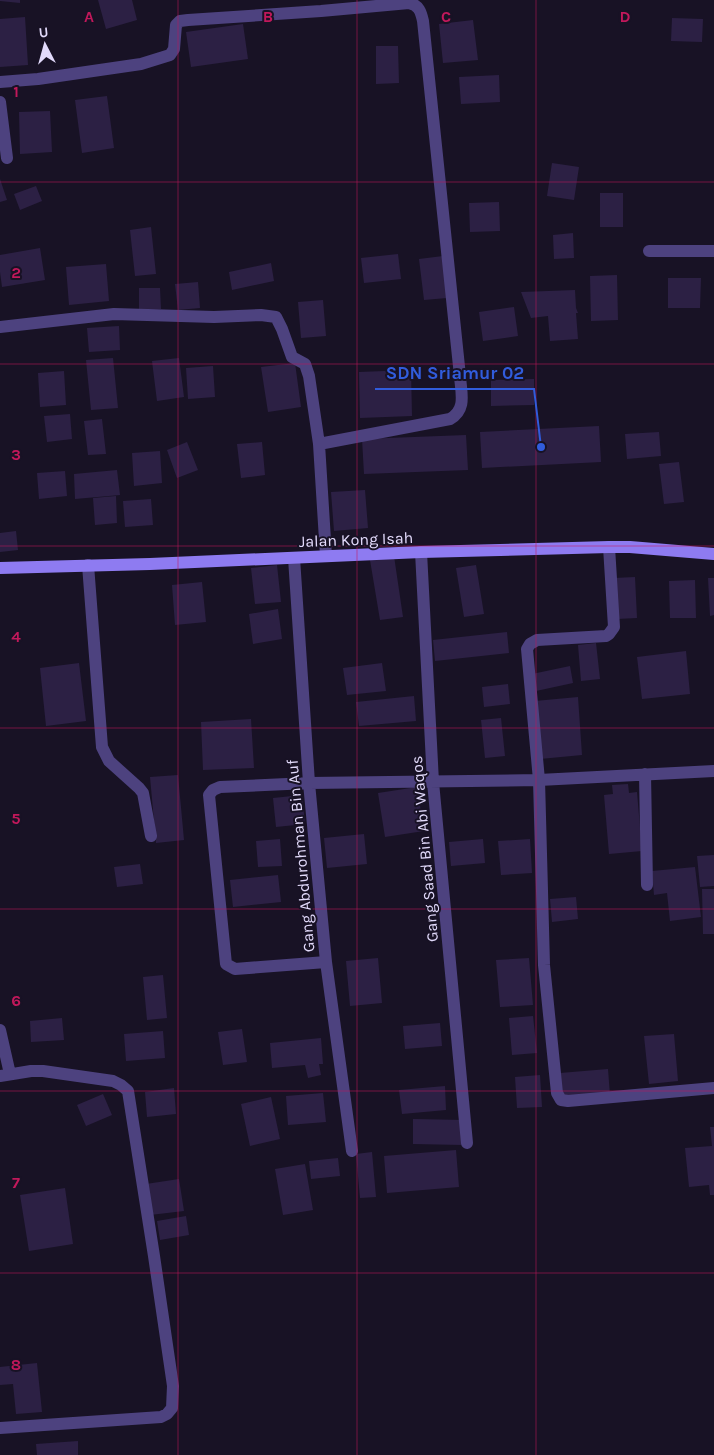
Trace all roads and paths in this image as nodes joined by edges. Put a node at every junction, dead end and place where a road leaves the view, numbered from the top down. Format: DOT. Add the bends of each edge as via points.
graph roads {
  1 [pos="414,2"];
  2 [pos="0,82"];
  3 [pos="0,102"];
  4 [pos="6,158"];
  5 [pos="649,251"];
  6 [pos="714,251"];
  7 [pos="0,327"];
  8 [pos="319,444"];
  9 [pos="609,546"];
  10 [pos="420,552"];
  11 [pos="714,554"];
  12 [pos="326,556"];
  13 [pos="294,558"];
  14 [pos="88,566"];
  15 [pos="0,568"];
  16 [pos="714,772"];
  17 [pos="645,774"];
  18 [pos="538,780"];
  19 [pos="433,782"];
  20 [pos="309,783"];
  21 [pos="151,836"];
  22 [pos="648,885"];
  23 [pos="326,962"];
  24 [pos="0,1030"];
  25 [pos="5,1075"];
  26 [pos="714,1088"];
  27 [pos="467,1143"];
  28 [pos="352,1151"];
  29 [pos="0,1428"];
  1 -- 2 [label="street" via="180,21 170,55 141,64"];
  1 -- 8 [label="street" via="421,12 460,376 460,412 450,419"];
  3 -- 4 [label="street"];
  5 -- 6 [label="street"];
  7 -- 8 [label="street" via="114,314 276,317 292,357 305,364"];
  8 -- 12 [label="street"];
  9 -- 10 [label="street, Jalan Kong Isah"];
  9 -- 11 [label="street, Jalan Kong Isah"];
  9 -- 18 [label="street" via="614,627 609,634 537,640 526,649"];
  10 -- 12 [label="street, Jalan Kong Isah"];
  10 -- 19 [label="street, Gang Saad Bin Abi Waqos"];
  12 -- 13 [label="street, Jalan Kong Isah"];
  13 -- 14 [label="street, Jalan Kong Isah"];
  13 -- 20 [label="street, Gang Abdurohman Bin Auf"];
  14 -- 15 [label="street, Jalan Kong Isah"];
  14 -- 21 [label="street" via="102,747 109,761 143,793"];
  16 -- 17 [label="street"];
  17 -- 18 [label="street"];
  17 -- 22 [label="street"];
  18 -- 19 [label="street"];
  18 -- 26 [label="street" via="544,965 558,1096 568,1102"];
  19 -- 20 [label="street"];
  19 -- 27 [label="street, Gang Saad Bin Abi Waqos"];
  20 -- 23 [label="street, Gang Abdurohman Bin Auf"];
  20 -- 23 [label="street" via="220,787 209,795 226,964 235,969"];
  23 -- 28 [label="street, Gang Abdurohman Bin Auf"];
  24 -- 25 [label="street"];
  25 -- 29 [label="street" via="31,1071 55,1073 113,1081 128,1091 173,1386 172,1408 161,1417"];
}
